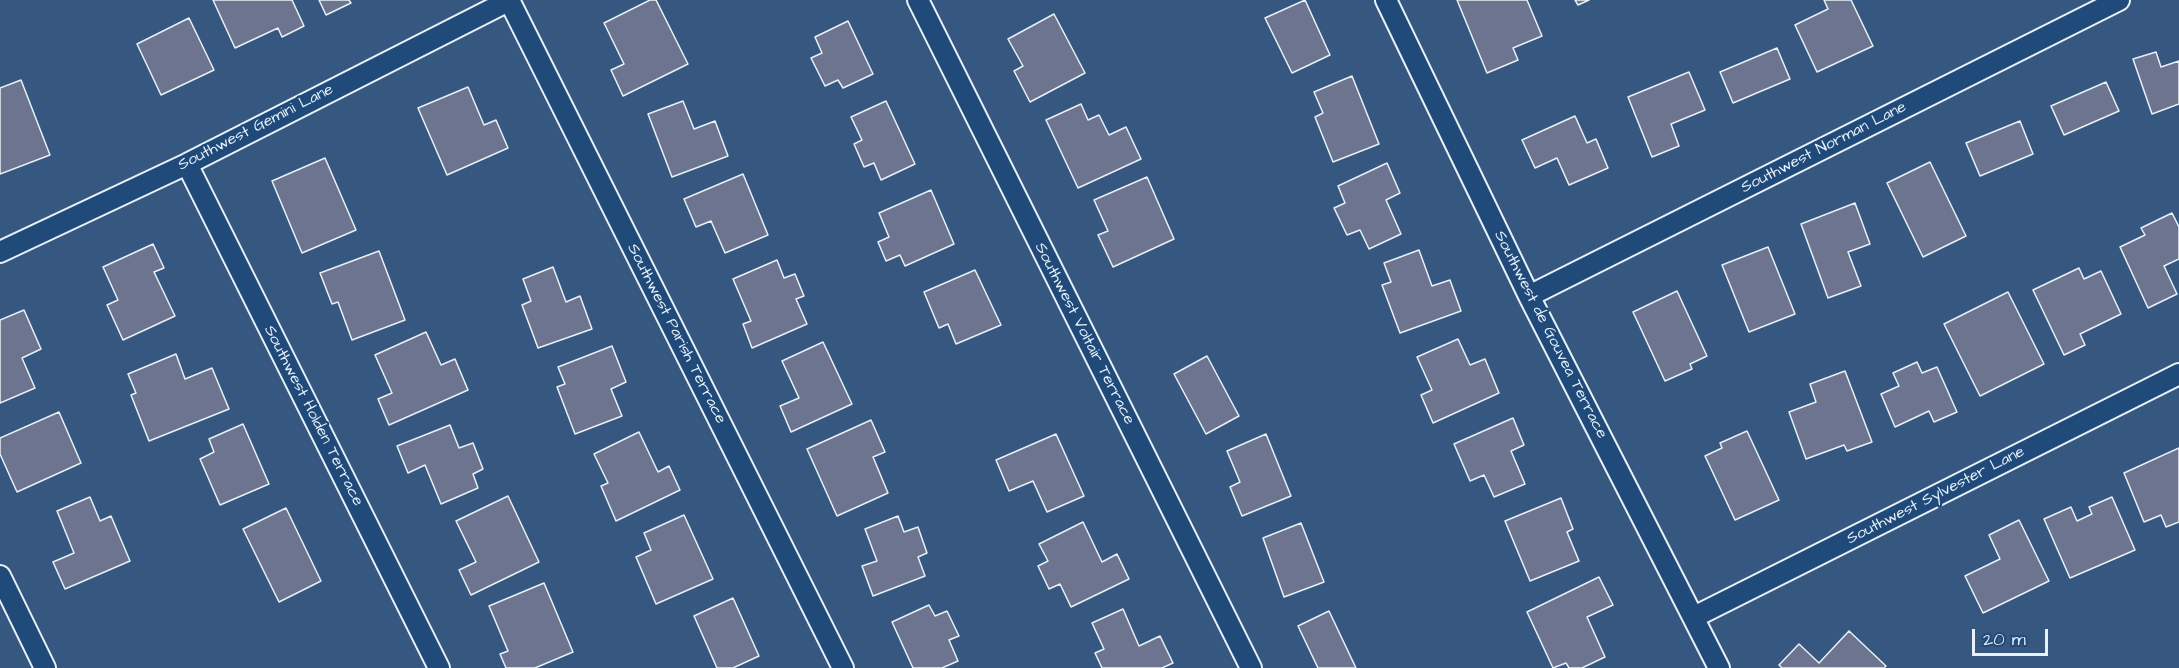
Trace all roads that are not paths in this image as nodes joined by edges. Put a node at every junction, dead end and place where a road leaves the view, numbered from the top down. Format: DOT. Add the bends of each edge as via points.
graph roads {
  1 [pos="509,0"];
  2 [pos="918,0"];
  3 [pos="1386,0"];
  4 [pos="2119,0"];
  5 [pos="187,164"];
  6 [pos="0,252"];
  7 [pos="1529,296"];
  8 [pos="2179,374"];
  9 [pos="0,576"];
  10 [pos="1694,617"];
  11 [pos="45,668"];
  12 [pos="440,668"];
  13 [pos="843,668"];
  14 [pos="1251,668"];
  15 [pos="1719,668"];
  1 -- 5 [label="street, Southwest Gemini Lane"];
  1 -- 13 [label="street, Southwest Parish Terrace"];
  2 -- 14 [label="street, Southwest Voltair Terrace"];
  3 -- 7 [label="street, Southwest de Gouvea Terrace"];
  4 -- 7 [label="street, Southwest Norman Lane"];
  5 -- 6 [label="street, Southwest Gemini Lane"];
  5 -- 12 [label="street, Southwest Holden Terrace"];
  7 -- 10 [label="street, Southwest de Gouvea Terrace"];
  8 -- 10 [label="street, Southwest Sylvester Lane"];
  9 -- 11 [label="street"];
  10 -- 15 [label="street, Southwest de Gouvea Terrace"];
}
